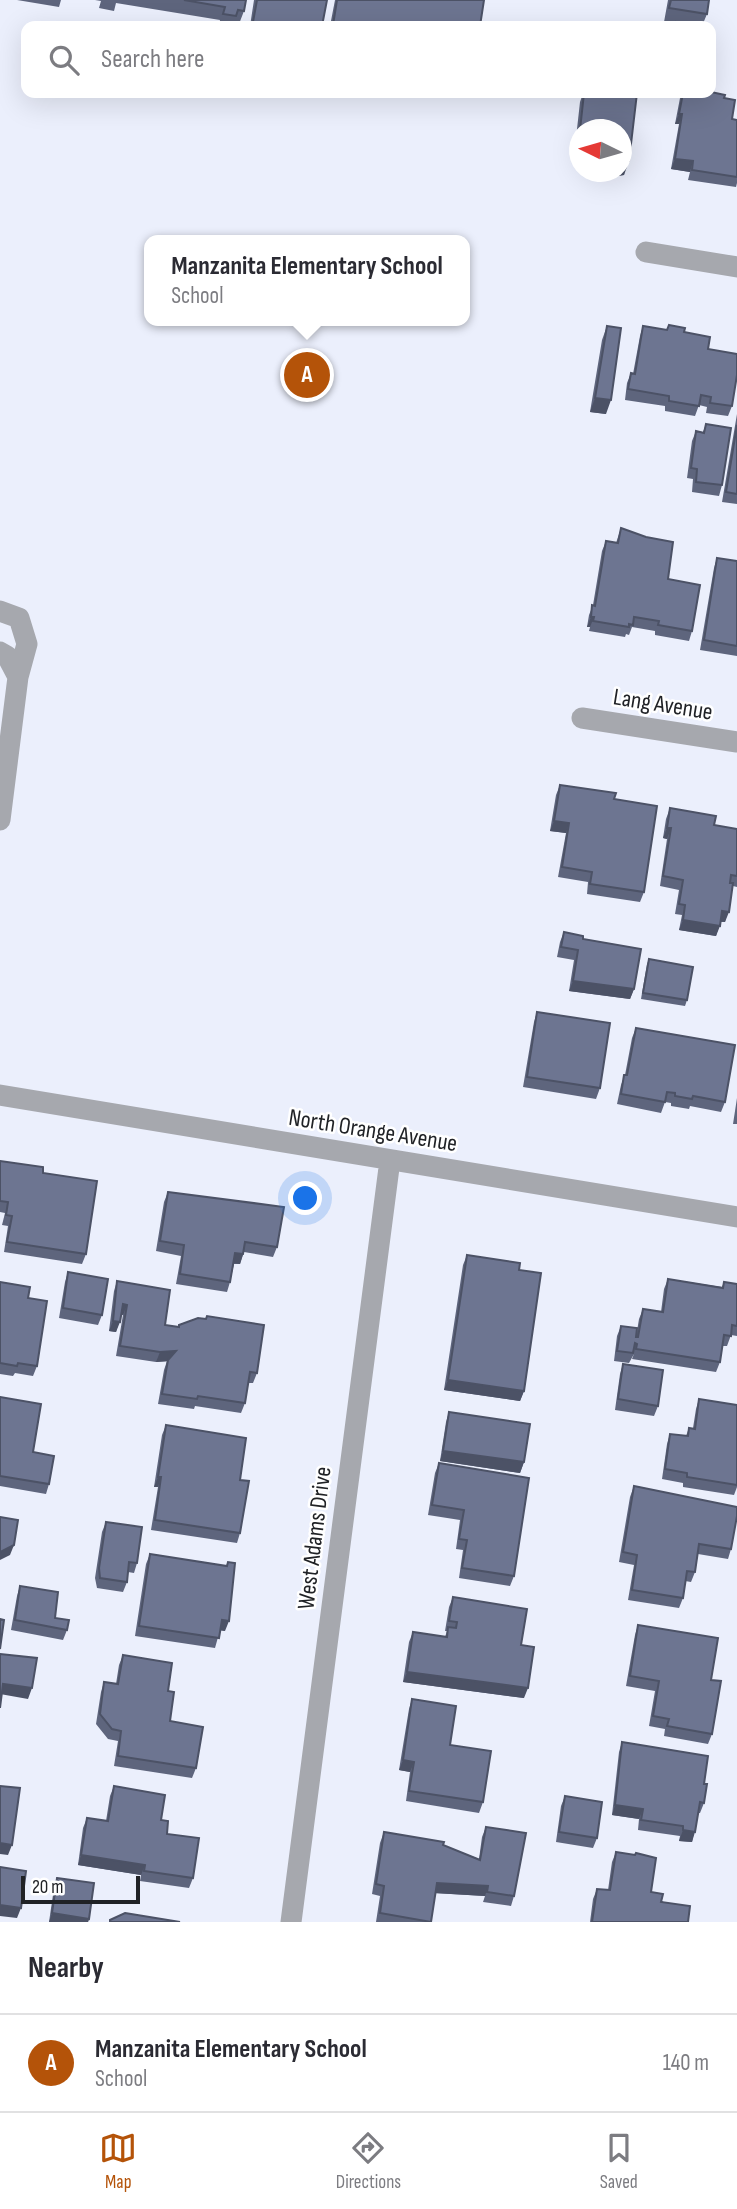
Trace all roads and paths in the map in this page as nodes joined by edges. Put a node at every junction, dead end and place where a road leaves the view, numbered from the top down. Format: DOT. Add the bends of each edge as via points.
graph roads {
  1 [pos="646,252"];
  2 [pos="737,267"];
  3 [pos="0,611"];
  4 [pos="0,652"];
  5 [pos="18,677"];
  6 [pos="582,718"];
  7 [pos="737,742"];
  8 [pos="0,820"];
  9 [pos="0,1095"];
  10 [pos="390,1160"];
  11 [pos="737,1217"];
  12 [pos="290,1922"];
  1 -- 2 [label="street"];
  3 -- 5 [label="street" via="19,618 27,644"];
  4 -- 5 [label="street"];
  5 -- 8 [label="street"];
  6 -- 7 [label="street, Lang Avenue"];
  9 -- 10 [label="street, North Orange Avenue"];
  10 -- 11 [label="street, North Orange Avenue"];
  10 -- 12 [label="street, West Adams Drive"];
}
